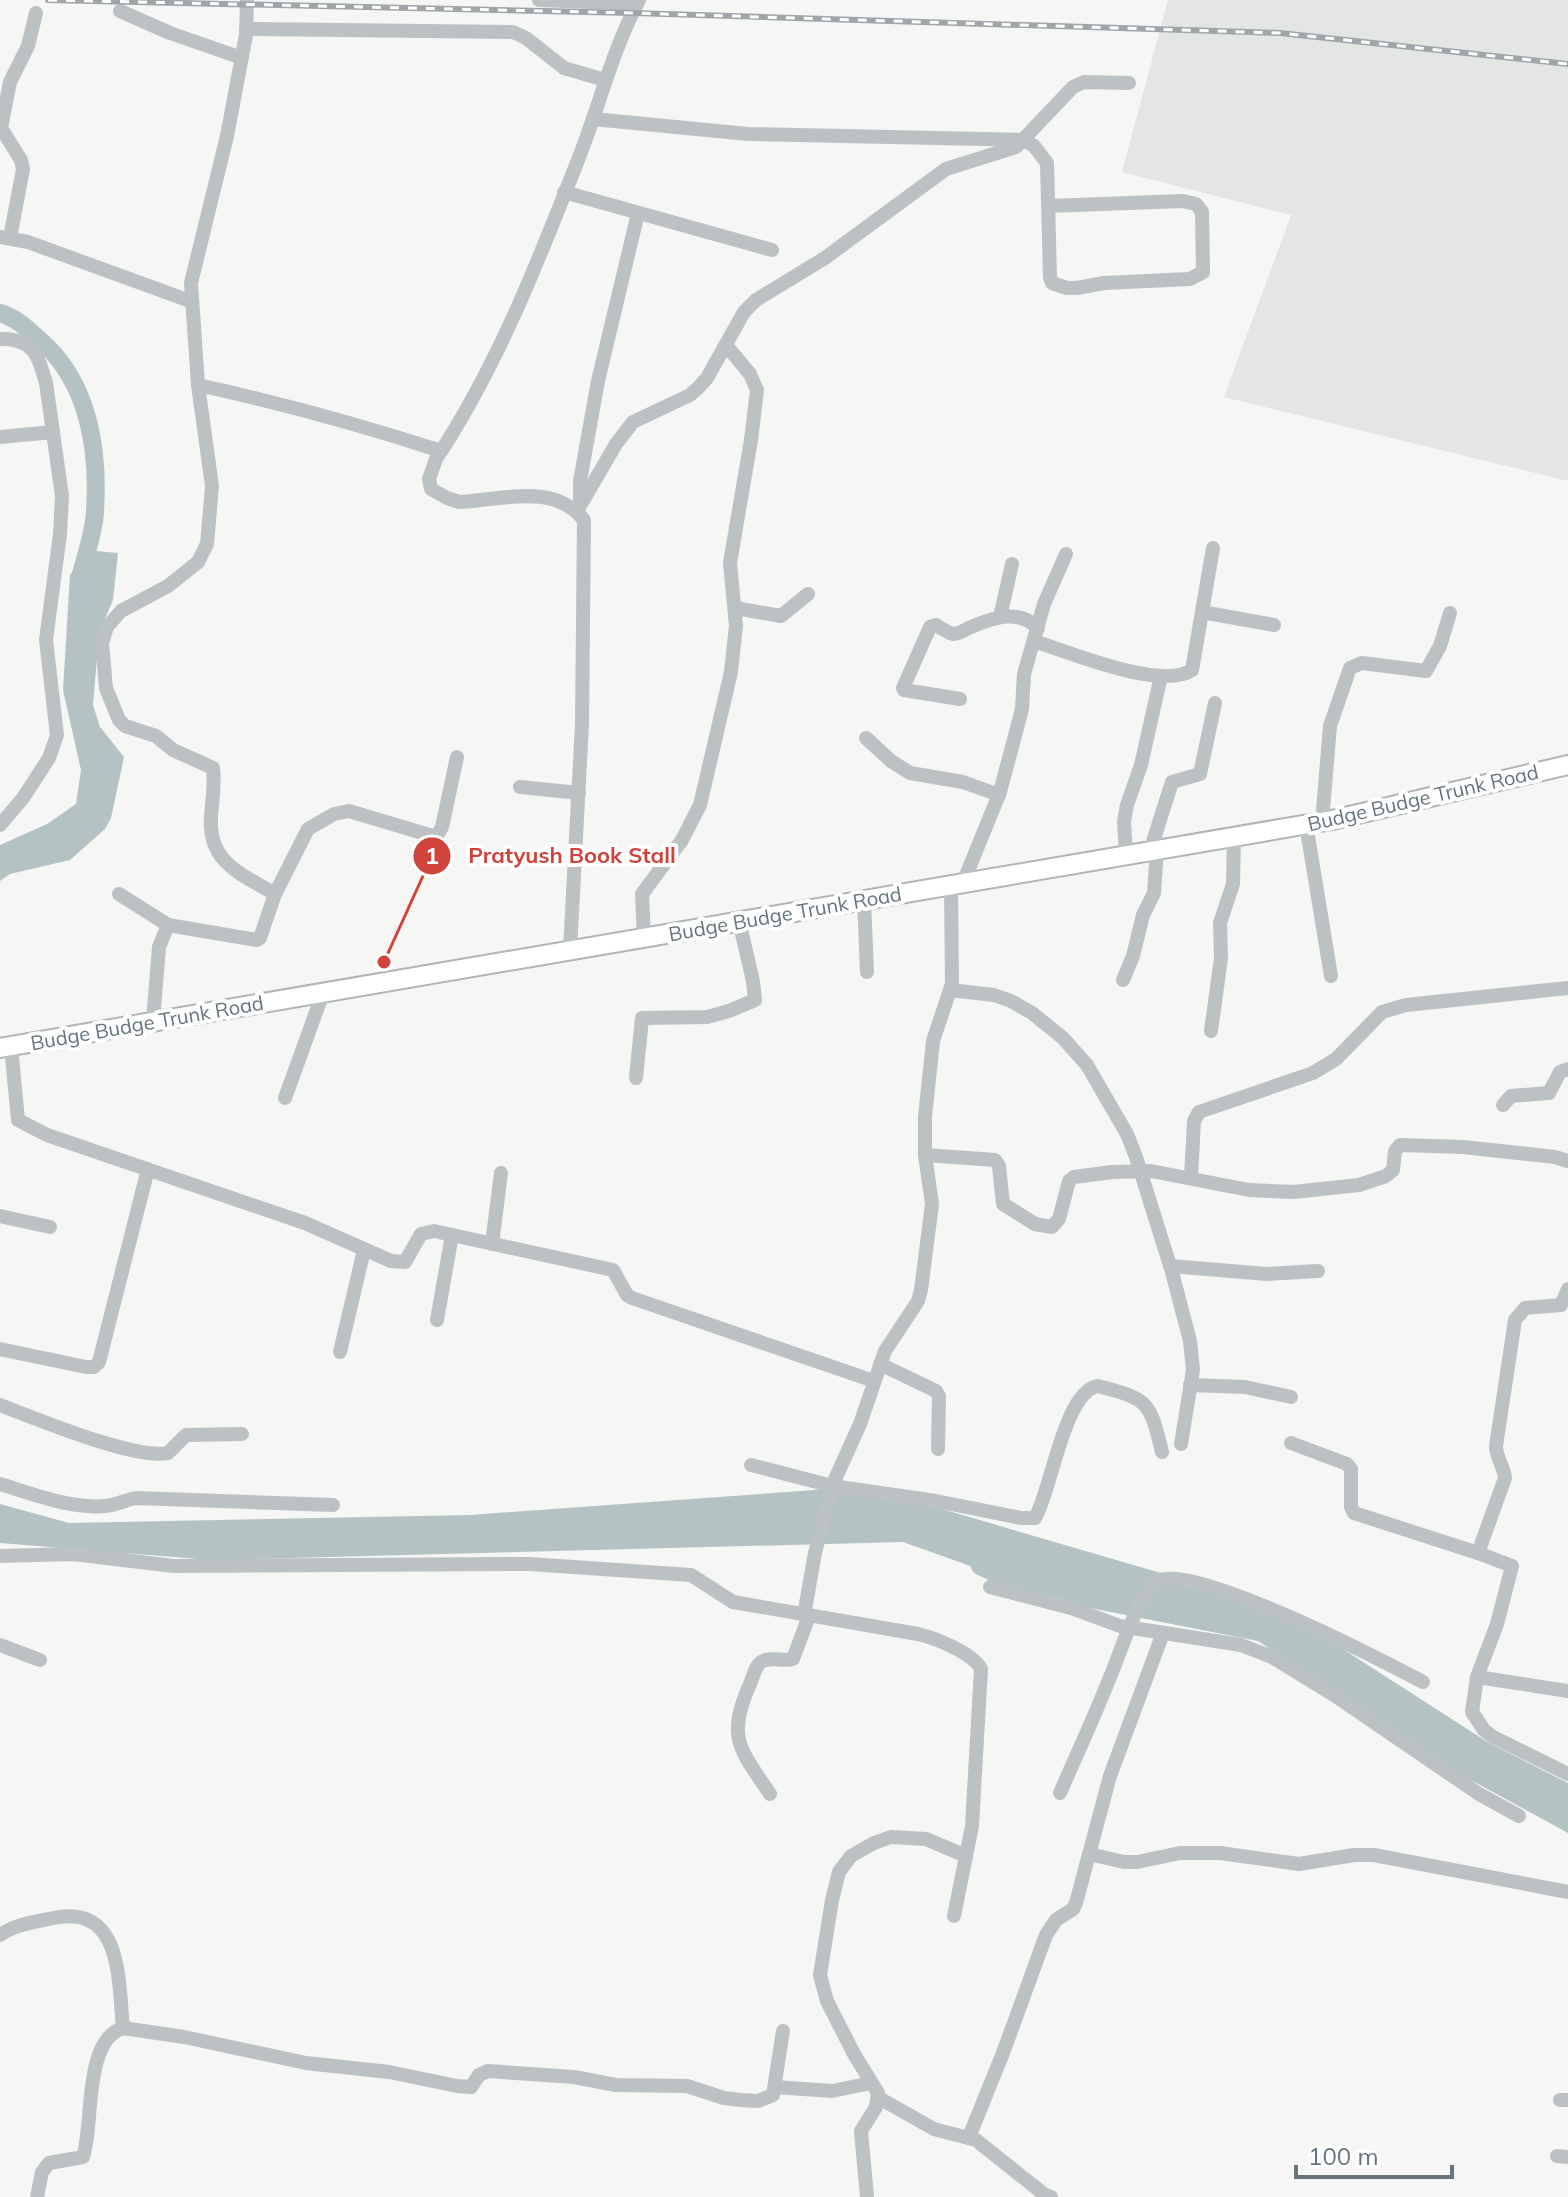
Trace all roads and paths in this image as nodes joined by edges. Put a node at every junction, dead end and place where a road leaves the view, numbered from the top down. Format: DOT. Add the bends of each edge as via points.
graph roads {
  1 [pos="247,0"];
  2 [pos="539,0"];
  3 [pos="638,2"];
  4 [pos="120,11"];
  5 [pos="36,13"];
  6 [pos="246,29"];
  7 [pos="242,58"];
  8 [pos="6,72"];
  9 [pos="605,80"];
  10 [pos="1129,83"];
  11 [pos="593,119"];
  12 [pos="1024,140"];
  13 [pos="564,192"];
  14 [pos="1048,206"];
  15 [pos="638,213"];
  16 [pos="5,238"];
  17 [pos="772,250"];
  18 [pos="190,301"];
  19 [pos="0,339"];
  20 [pos="726,345"];
  21 [pos="198,385"];
  22 [pos="53,432"];
  23 [pos="0,437"];
  24 [pos="441,451"];
  25 [pos="578,508"];
  26 [pos="1213,548"];
  27 [pos="1066,554"];
  28 [pos="1012,564"];
  29 [pos="808,594"];
  30 [pos="735,608"];
  31 [pos="1202,612"];
  32 [pos="1450,613"];
  33 [pos="1000,617"];
  34 [pos="1274,625"];
  35 [pos="1036,635"];
  36 [pos="1161,676"];
  37 [pos="960,699"];
  38 [pos="1215,703"];
  39 [pos="866,738"];
  40 [pos="457,757"];
  41 [pos="1568,765"];
  42 [pos="520,787"];
  43 [pos="579,793"];
  44 [pos="999,795"];
  45 [pos="1314,823"];
  46 [pos="0,825"];
  47 [pos="1234,837"];
  48 [pos="1153,851"];
  49 [pos="1126,855"];
  50 [pos="957,884"];
  51 [pos="119,894"];
  52 [pos="275,894"];
  53 [pos="864,900"];
  54 [pos="739,921"];
  55 [pos="168,925"];
  56 [pos="644,938"];
  57 [pos="570,950"];
  58 [pos="867,972"];
  59 [pos="1331,976"];
  60 [pos="1123,980"];
  61 [pos="1568,988"];
  62 [pos="950,990"];
  63 [pos="323,993"];
  64 [pos="153,1022"];
  65 [pos="1211,1031"];
  66 [pos="5,1047"];
  67 [pos="1568,1069"];
  68 [pos="636,1078"];
  69 [pos="285,1098"];
  70 [pos="1503,1105"];
  71 [pos="16,1113"];
  72 [pos="0,1121"];
  73 [pos="925,1155"];
  74 [pos="1568,1161"];
  75 [pos="148,1169"];
  76 [pos="1141,1171"];
  77 [pos="501,1173"];
  78 [pos="1191,1178"];
  79 [pos="0,1216"];
  80 [pos="50,1227"];
  81 [pos="452,1235"];
  82 [pos="492,1244"];
  83 [pos="364,1250"];
  84 [pos="1170,1266"];
  85 [pos="1318,1271"];
  86 [pos="1568,1289"];
  87 [pos="437,1320"];
  88 [pos="0,1349"];
  89 [pos="340,1352"];
  90 [pos="880,1364"];
  91 [pos="874,1381"];
  92 [pos="1190,1385"];
  93 [pos="1291,1397"];
  94 [pos="0,1405"];
  95 [pos="242,1434"];
  96 [pos="1291,1443"];
  97 [pos="1181,1444"];
  98 [pos="938,1449"];
  99 [pos="1162,1452"];
  100 [pos="751,1465"];
  101 [pos="0,1484"];
  102 [pos="831,1489"];
  103 [pos="333,1505"];
  104 [pos="1478,1553"];
  105 [pos="0,1556"];
  106 [pos="990,1587"];
  107 [pos="807,1616"];
  108 [pos="1130,1625"];
  109 [pos="1163,1633"];
  110 [pos="0,1645"];
  111 [pos="40,1660"];
  112 [pos="1477,1677"];
  113 [pos="1423,1682"];
  114 [pos="1568,1691"];
  115 [pos="1568,1774"];
  116 [pos="1060,1793"];
  117 [pos="770,1794"];
  118 [pos="1519,1816"];
  119 [pos="1089,1854"];
  120 [pos="966,1856"];
  121 [pos="1568,1892"];
  122 [pos="954,1916"];
  123 [pos="0,1935"];
  124 [pos="123,2028"];
  125 [pos="783,2031"];
  126 [pos="871,2083"];
  127 [pos="775,2087"];
  128 [pos="879,2098"];
  129 [pos="969,2137"];
  130 [pos="37,2197"];
  131 [pos="867,2197"];
  132 [pos="1051,2197"];
  1 -- 6 [label="street"];
  2 -- 3 [label="street"];
  3 -- 9 [label="street"];
  4 -- 7 [label="street"];
  5 -- 8 [label="street" via="28,46"];
  6 -- 7 [label="street"];
  6 -- 9 [label="street" via="513,32 564,68"];
  7 -- 18 [label="street"];
  8 -- 16 [label="street" via="1,128 23,169"];
  9 -- 11 [label="street"];
  10 -- 12 [label="street" via="1084,82 1073,87"];
  11 -- 12 [label="street" via="748,134"];
  11 -- 13 [label="street"];
  12 -- 14 [label="street" via="1047,163"];
  12 -- 20 [label="street" via="1006,152 937,175 848,242 756,300"];
  13 -- 15 [label="street"];
  13 -- 24 [label="street" via="501,346"];
  14 -- 14 [label="street" via="1050,277 1056,286 1190,279 1203,272 1202,212 1196,204"];
  15 -- 17 [label="street"];
  15 -- 25 [label="street" via="598,381"];
  16 -- 18 [label="street"];
  18 -- 21 [label="street"];
  19 -- 22 [label="street" via="23,342 37,356"];
  20 -- 25 [label="street" via="690,395 633,422"];
  20 -- 30 [label="street" via="757,390 730,563"];
  21 -- 24 [label="street" via="284,403"];
  21 -- 52 [label="street" via="212,486 203,554 168,586 113,619 103,635 101,657 114,712 125,726 147,731 213,768 215,849 234,870"];
  22 -- 23 [label="street"];
  22 -- 46 [label="street" via="62,496 46,640 57,735 49,758"];
  24 -- 25 [label="street" via="429,483 437,494 459,502 533,495"];
  25 -- 43 [label="street" via="585,528"];
  26 -- 31 [label="street"];
  27 -- 35 [label="street"];
  28 -- 33 [label="street"];
  29 -- 30 [label="street" via="781,616"];
  30 -- 56 [label="street" via="731,672 700,805 682,840 642,894"];
  31 -- 34 [label="street"];
  31 -- 36 [label="street" via="1192,670"];
  32 -- 45 [label="street" via="1426,671 1362,663 1350,668 1330,726"];
  33 -- 35 [label="street" via="1030,621"];
  33 -- 37 [label="street" via="957,633 936,625 928,629 904,690"];
  35 -- 36 [label="street" via="1141,675"];
  35 -- 44 [label="street"];
  36 -- 49 [label="street" via="1127,805"];
  38 -- 48 [label="street" via="1200,774 1172,782"];
  39 -- 44 [label="street" via="910,773"];
  40 -- 52 [label="street" via="440,835 430,838 349,811 334,814 308,829"];
  41 -- 45 [label="main road, Budge Budge Trunk Road"];
  42 -- 43 [label="street"];
  43 -- 57 [label="street"];
  44 -- 50 [label="street"];
  45 -- 47 [label="main road, Budge Budge Trunk Road"];
  45 -- 59 [label="street"];
  47 -- 48 [label="main road, Budge Budge Trunk Road"];
  47 -- 65 [label="street" via="1233,884 1220,923"];
  48 -- 49 [label="main road, Budge Budge Trunk Road"];
  48 -- 60 [label="street" via="1154,893"];
  49 -- 50 [label="main road, Budge Budge Trunk Road"];
  50 -- 53 [label="main road, Budge Budge Trunk Road"];
  50 -- 62 [label="street"];
  51 -- 55 [label="street"];
  52 -- 55 [label="street" via="257,940"];
  53 -- 54 [label="main road, Budge Budge Trunk Road"];
  53 -- 58 [label="street"];
  54 -- 56 [label="main road, Budge Budge Trunk Road"];
  54 -- 68 [label="street" via="755,1000 707,1017 642,1018"];
  55 -- 64 [label="street" via="159,947"];
  56 -- 57 [label="main road, Budge Budge Trunk Road"];
  57 -- 63 [label="main road, Budge Budge Trunk Road"];
  61 -- 78 [label="street" via="1382,1012 1324,1068 1199,1112"];
  62 -- 73 [label="street" via="933,1041"];
  62 -- 76 [label="street" via="1011,1001 1063,1038 1087,1065 1127,1134"];
  63 -- 64 [label="main road, Budge Budge Trunk Road"];
  63 -- 69 [label="street"];
  64 -- 66 [label="main road, Budge Budge Trunk Road"];
  66 -- 71 [label="street"];
  67 -- 70 [label="street" via="1560,1072 1549,1093 1511,1096"];
  71 -- 72 [label="street"];
  71 -- 75 [label="street" via="25,1125 47,1135"];
  73 -- 76 [label="street" via="995,1160 1003,1204 1035,1224 1052,1227 1074,1177"];
  73 -- 90 [label="street" via="932,1204 921,1290"];
  74 -- 78 [label="street" via="1407,1144 1396,1147 1391,1173 1359,1185 1293,1192 1249,1190"];
  75 -- 83 [label="street" via="305,1223"];
  75 -- 88 [label="street" via="99,1362 86,1367"];
  76 -- 78 [label="street"];
  76 -- 84 [label="street"];
  77 -- 82 [label="street"];
  79 -- 80 [label="street"];
  81 -- 82 [label="street"];
  81 -- 83 [label="street" via="421,1234 405,1262"];
  81 -- 87 [label="street"];
  82 -- 91 [label="street" via="613,1270 632,1298"];
  83 -- 89 [label="street"];
  84 -- 85 [label="street" via="1267,1274"];
  84 -- 92 [label="street" via="1190,1341"];
  86 -- 104 [label="street" via="1561,1305 1525,1308 1515,1320 1496,1446 1505,1478"];
  90 -- 91 [label="street"];
  90 -- 98 [label="street" via="936,1391"];
  91 -- 102 [label="street"];
  92 -- 93 [label="street" via="1245,1387"];
  92 -- 97 [label="street"];
  94 -- 95 [label="street" via="110,1444 154,1453 168,1453 186,1435"];
  96 -- 104 [label="street" via="1347,1464 1354,1513"];
  99 -- 102 [label="street" via="1144,1403 1092,1387 1062,1435 1035,1518"];
  100 -- 102 [label="street"];
  101 -- 103 [label="street" via="89,1506 136,1498"];
  102 -- 107 [label="street"];
  104 -- 112 [label="street" via="1513,1570"];
  105 -- 107 [label="street" via="73,1554 174,1566 580,1566 691,1575 733,1602"];
  106 -- 108 [label="street"];
  107 -- 117 [label="street" via="793,1659 758,1665 738,1716 741,1750"];
  107 -- 120 [label="street" via="927,1636 979,1664 977,1774"];
  108 -- 109 [label="street"];
  108 -- 113 [label="street" via="1152,1584 1170,1579 1258,1603"];
  108 -- 116 [label="street"];
  109 -- 118 [label="street" via="1241,1645 1272,1657"];
  109 -- 119 [label="street" via="1110,1776"];
  110 -- 111 [label="street"];
  112 -- 114 [label="street"];
  112 -- 115 [label="street" via="1471,1706 1484,1730"];
  119 -- 121 [label="street" via="1124,1862 1180,1853 1231,1854 1299,1864 1374,1855"];
  119 -- 129 [label="street" via="1073,1909 1046,1935"];
  120 -- 122 [label="street"];
  120 -- 126 [label="street" via="926,1839 891,1837 851,1856 839,1872 820,1975 827,2001"];
  123 -- 124 [label="street" via="22,1924 74,1916 100,1928 115,1961"];
  124 -- 127 [label="street" via="457,2086 471,2087 488,2071 616,2085 687,2086 741,2100 766,2099"];
  124 -- 130 [label="street" via="109,2038 94,2067 83,2157 45,2166"];
  125 -- 127 [label="street"];
  126 -- 127 [label="street" via="832,2091"];
  126 -- 128 [label="street"];
  128 -- 129 [label="street" via="934,2129"];
  128 -- 131 [label="street" via="861,2131"];
  129 -- 132 [label="street"];
}
